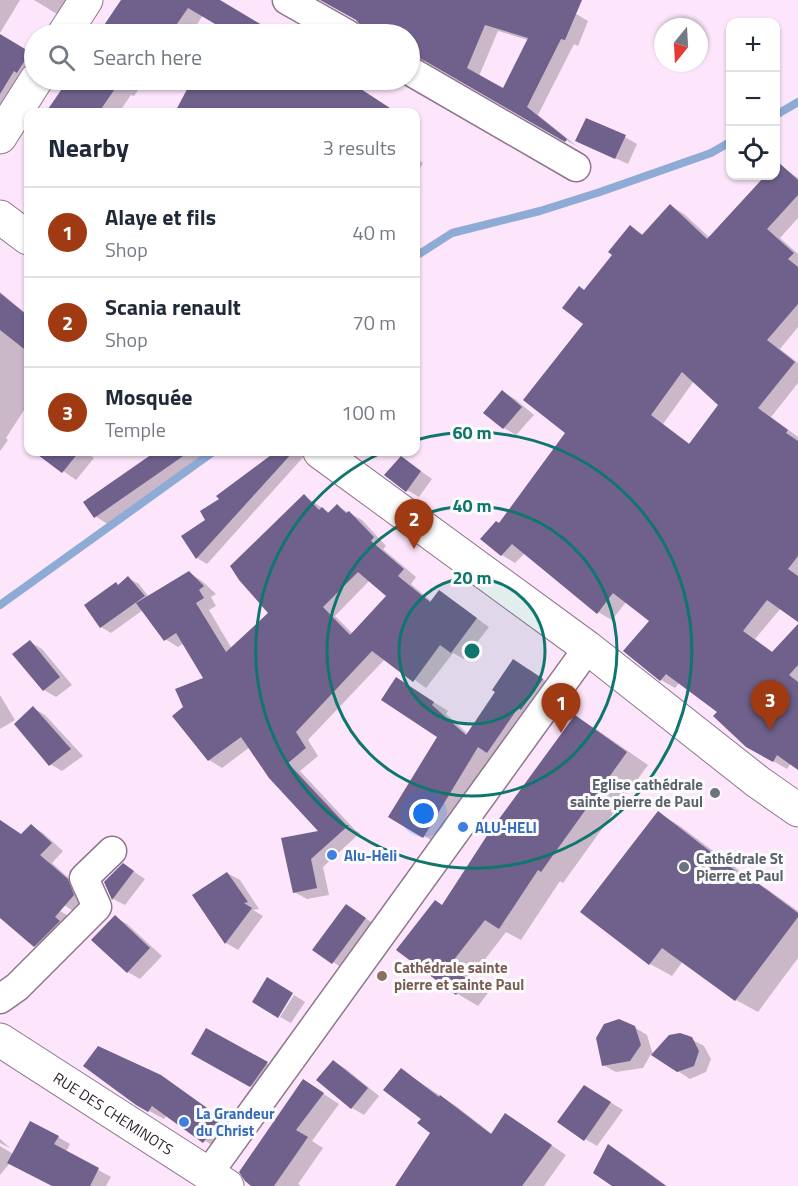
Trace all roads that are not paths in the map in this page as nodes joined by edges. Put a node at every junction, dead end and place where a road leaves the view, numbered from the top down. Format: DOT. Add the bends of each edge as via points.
graph roads {
  1 [pos="86,0"];
  2 [pos="287,0"];
  3 [pos="70,24"];
  4 [pos="329,24"];
  5 [pos="420,77"];
  6 [pos="30,90"];
  7 [pos="0,137"];
  8 [pos="576,167"];
  9 [pos="0,217"];
  10 [pos="24,235"];
  11 [pos="325,456"];
  12 [pos="588,648"];
  13 [pos="798,810"];
  14 [pos="112,850"];
  15 [pos="0,999"];
  16 [pos="0,1040"];
  17 [pos="217,1180"];
  1 -- 3 [label="street"];
  2 -- 4 [label="street"];
  5 -- 8 [label="street"];
  6 -- 7 [label="street"];
  9 -- 10 [label="street"];
  11 -- 12 [label="street"];
  12 -- 13 [label="street"];
  12 -- 17 [label="street"];
  14 -- 15 [label="street" via="84,878 97,907"];
  16 -- 17 [label="street, RUE DES CHEMINOTS"];
}
